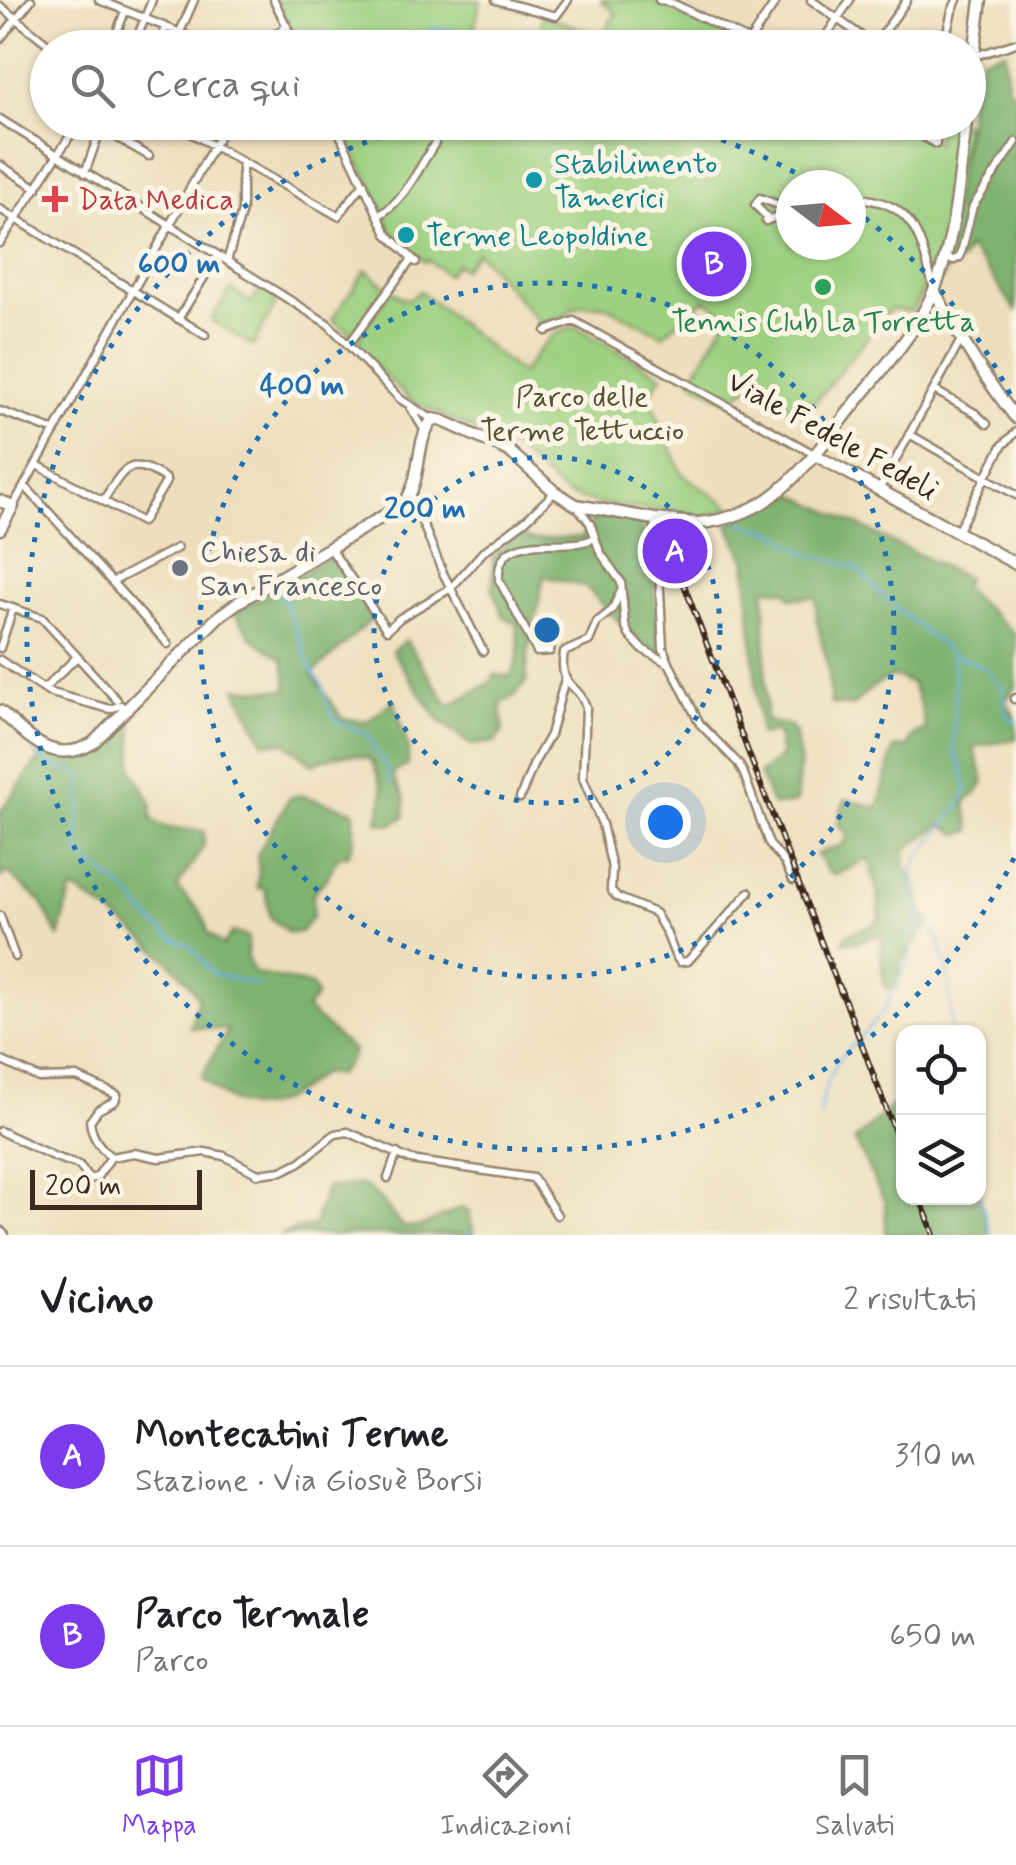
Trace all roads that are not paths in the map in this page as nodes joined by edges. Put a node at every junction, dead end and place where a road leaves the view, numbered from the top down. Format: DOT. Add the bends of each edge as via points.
graph roads {
  1 [pos="31,0"];
  2 [pos="99,0"];
  3 [pos="152,0"];
  4 [pos="194,0"];
  5 [pos="274,0"];
  6 [pos="496,0"];
  7 [pos="568,0"];
  8 [pos="659,0"];
  9 [pos="777,0"];
  10 [pos="810,0"];
  11 [pos="850,0"];
  12 [pos="907,0"];
  13 [pos="958,0"];
  14 [pos="981,0"];
  15 [pos="0,6"];
  16 [pos="126,11"];
  17 [pos="16,18"];
  18 [pos="145,18"];
  19 [pos="838,18"];
  20 [pos="286,26"];
  21 [pos="166,27"];
  22 [pos="30,30"];
  23 [pos="118,30"];
  24 [pos="140,30"];
  25 [pos="165,30"];
  26 [pos="174,30"];
  27 [pos="181,30"];
  28 [pos="281,30"];
  29 [pos="288,30"];
  30 [pos="729,30"];
  31 [pos="757,30"];
  32 [pos="830,30"];
  33 [pos="855,30"];
  34 [pos="887,30"];
  35 [pos="947,30"];
  36 [pos="977,30"];
  37 [pos="0,38"];
  38 [pos="1016,43"];
  39 [pos="986,52"];
  40 [pos="0,119"];
  41 [pos="30,138"];
  42 [pos="33,140"];
  43 [pos="68,140"];
  44 [pos="97,140"];
  45 [pos="124,140"];
  46 [pos="202,140"];
  47 [pos="218,140"];
  48 [pos="343,140"];
  49 [pos="964,140"];
  50 [pos="1016,142"];
  51 [pos="434,143"];
  52 [pos="214,147"];
  53 [pos="58,156"];
  54 [pos="149,156"];
  55 [pos="242,162"];
  56 [pos="0,165"];
  57 [pos="85,172"];
  58 [pos="364,182"];
  59 [pos="37,188"];
  60 [pos="866,199"];
  61 [pos="791,208"];
  62 [pos="0,209"];
  63 [pos="379,215"];
  64 [pos="16,219"];
  65 [pos="170,225"];
  66 [pos="0,243"];
  67 [pos="218,255"];
  68 [pos="945,259"];
  69 [pos="227,261"];
  70 [pos="133,291"];
  71 [pos="932,296"];
  72 [pos="178,318"];
  73 [pos="546,331"];
  74 [pos="205,335"];
  75 [pos="962,338"];
  76 [pos="348,344"];
  77 [pos="934,390"];
  78 [pos="409,406"];
  79 [pos="0,411"];
  80 [pos="1016,418"];
  81 [pos="432,419"];
  82 [pos="987,424"];
  83 [pos="55,432"];
  84 [pos="425,432"];
  85 [pos="1016,432"];
  86 [pos="909,434"];
  87 [pos="815,454"];
  88 [pos="37,465"];
  89 [pos="986,478"];
  90 [pos="24,486"];
  91 [pos="879,490"];
  92 [pos="555,492"];
  93 [pos="410,494"];
  94 [pos="1016,495"];
  95 [pos="0,500"];
  96 [pos="103,501"];
  97 [pos="576,505"];
  98 [pos="14,506"];
  99 [pos="540,508"];
  100 [pos="525,510"];
  101 [pos="654,519"];
  102 [pos="0,529"];
  103 [pos="957,532"];
  104 [pos="594,538"];
  105 [pos="177,548"];
  106 [pos="330,548"];
  107 [pos="1016,564"];
  108 [pos="112,582"];
  109 [pos="451,588"];
  110 [pos="621,592"];
  111 [pos="0,604"];
  112 [pos="13,608"];
  113 [pos="554,627"];
  114 [pos="168,644"];
  115 [pos="0,648"];
  116 [pos="482,652"];
  117 [pos="77,657"];
  118 [pos="0,660"];
  119 [pos="669,664"];
  120 [pos="565,679"];
  121 [pos="44,690"];
  122 [pos="121,705"];
  123 [pos="0,711"];
  124 [pos="520,798"];
  125 [pos="793,880"];
  126 [pos="748,892"];
  127 [pos="0,916"];
  128 [pos="16,957"];
  129 [pos="0,1060"];
  130 [pos="0,1130"];
  131 [pos="397,1152"];
  132 [pos="111,1157"];
  133 [pos="388,1178"];
  134 [pos="557,1215"];
  1 -- 17 [label="street"];
  2 -- 16 [label="street"];
  3 -- 18 [label="street"];
  4 -- 27 [label="street"];
  5 -- 20 [label="street"];
  6 -- 7 [label="street" via="556,16"];
  8 -- 30 [label="street"];
  9 -- 31 [label="street"];
  10 -- 19 [label="street"];
  11 -- 19 [label="street"];
  12 -- 34 [label="street"];
  13 -- 35 [label="street"];
  14 -- 36 [label="main road"];
  15 -- 17 [label="street"];
  16 -- 18 [label="street"];
  16 -- 23 [label="street"];
  17 -- 22 [label="street"];
  17 -- 37 [label="street"];
  18 -- 21 [label="street"];
  18 -- 24 [label="street"];
  19 -- 32 [label="street"];
  19 -- 33 [label="street"];
  20 -- 28 [label="street"];
  20 -- 29 [label="street"];
  21 -- 25 [label="street"];
  21 -- 26 [label="street"];
  38 -- 39 [label="street"];
  40 -- 41 [label="street"];
  42 -- 53 [label="street"];
  43 -- 53 [label="street"];
  44 -- 57 [label="street"];
  45 -- 54 [label="street"];
  46 -- 52 [label="street"];
  47 -- 52 [label="street"];
  48 -- 58 [label="street"];
  49 -- 68 [label="main road"];
  50 -- 68 [label="street" via="975,202 960,256"];
  51 -- 63 [label="street" via="390,209"];
  52 -- 55 [label="street"];
  52 -- 65 [label="street"];
  53 -- 57 [label="street"];
  53 -- 59 [label="street"];
  55 -- 58 [label="street" via="338,216"];
  55 -- 69 [label="street" via="242,211"];
  56 -- 59 [label="street"];
  57 -- 65 [label="street"];
  58 -- 63 [label="street"];
  59 -- 64 [label="street"];
  60 -- 71 [label="street" via="908,217"];
  61 -- 61 [label="street" via="760,198 755,205 767,220"];
  62 -- 64 [label="street"];
  63 -- 76 [label="street" via="387,234 414,260"];
  64 -- 66 [label="street"];
  64 -- 70 [label="street"];
  65 -- 67 [label="street"];
  65 -- 70 [label="street"];
  67 -- 69 [label="street"];
  67 -- 72 [label="street"];
  68 -- 71 [label="main road"];
  69 -- 76 [label="street" via="328,324"];
  70 -- 72 [label="street"];
  70 -- 83 [label="street"];
  71 -- 75 [label="main road"];
  71 -- 87 [label="main road"];
  72 -- 74 [label="street"];
  73 -- 87 [label="street, Viale Fedele Fedeli" via="574,321"];
  75 -- 77 [label="street"];
  75 -- 80 [label="main road"];
  76 -- 78 [label="street"];
  77 -- 82 [label="street"];
  77 -- 86 [label="street"];
  78 -- 81 [label="street"];
  78 -- 84 [label="street"];
  79 -- 83 [label="street"];
  81 -- 84 [label="main road"];
  81 -- 92 [label="main road" via="509,451"];
  83 -- 88 [label="street"];
  84 -- 93 [label="main road"];
  85 -- 89 [label="street"];
  86 -- 89 [label="street"];
  86 -- 91 [label="street"];
  87 -- 91 [label="main road, Viale Fedele Fedeli"];
  87 -- 101 [label="main road" via="783,487 740,514 712,522"];
  88 -- 90 [label="street"];
  88 -- 96 [label="street"];
  89 -- 94 [label="street"];
  89 -- 103 [label="street"];
  90 -- 98 [label="street"];
  90 -- 108 [label="street"];
  91 -- 103 [label="main road, Viale Fedele Fedeli"];
  92 -- 97 [label="main road"];
  92 -- 99 [label="street"];
  93 -- 106 [label="main road"];
  93 -- 109 [label="street"];
  95 -- 98 [label="main road"];
  96 -- 96 [label="street" via="142,522 166,478 148,467 128,468"];
  97 -- 101 [label="main road"];
  97 -- 104 [label="street"];
  98 -- 102 [label="main road"];
  99 -- 100 [label="street"];
  99 -- 109 [label="street" via="483,552"];
  101 -- 119 [label="street"];
  103 -- 107 [label="main road, Viale Fedele Fedeli"];
  104 -- 110 [label="street"];
  104 -- 113 [label="street" via="521,547 502,560 499,580 538,652 550,651"];
  105 -- 108 [label="street"];
  106 -- 109 [label="street" via="387,630"];
  106 -- 122 [label="main road" via="218,617"];
  108 -- 114 [label="street"];
  109 -- 116 [label="street"];
  110 -- 119 [label="street" via="629,635"];
  110 -- 120 [label="street" via="589,641 563,654"];
  111 -- 112 [label="street"];
  112 -- 115 [label="street"];
  112 -- 117 [label="street" via="42,618"];
  117 -- 121 [label="street"];
  117 -- 122 [label="street"];
  118 -- 121 [label="street"];
  119 -- 125 [label="street" via="700,724 738,763 769,844"];
  120 -- 124 [label="street" via="550,735"];
  120 -- 126 [label="street" via="586,707 583,778 602,824 611,890 655,913 680,962 688,961"];
  121 -- 122 [label="street" via="110,709"];
  122 -- 123 [label="main road" via="93,744 65,752 40,745"];
  127 -- 128 [label="street"];
  129 -- 132 [label="street" via="39,1078 77,1077 117,1094 90,1121 91,1134"];
  130 -- 132 [label="street" via="79,1165 90,1179"];
  131 -- 132 [label="street" via="348,1132 300,1162 258,1174 206,1152"];
  131 -- 133 [label="street"];
  131 -- 134 [label="street" via="411,1160 533,1178"];
}
